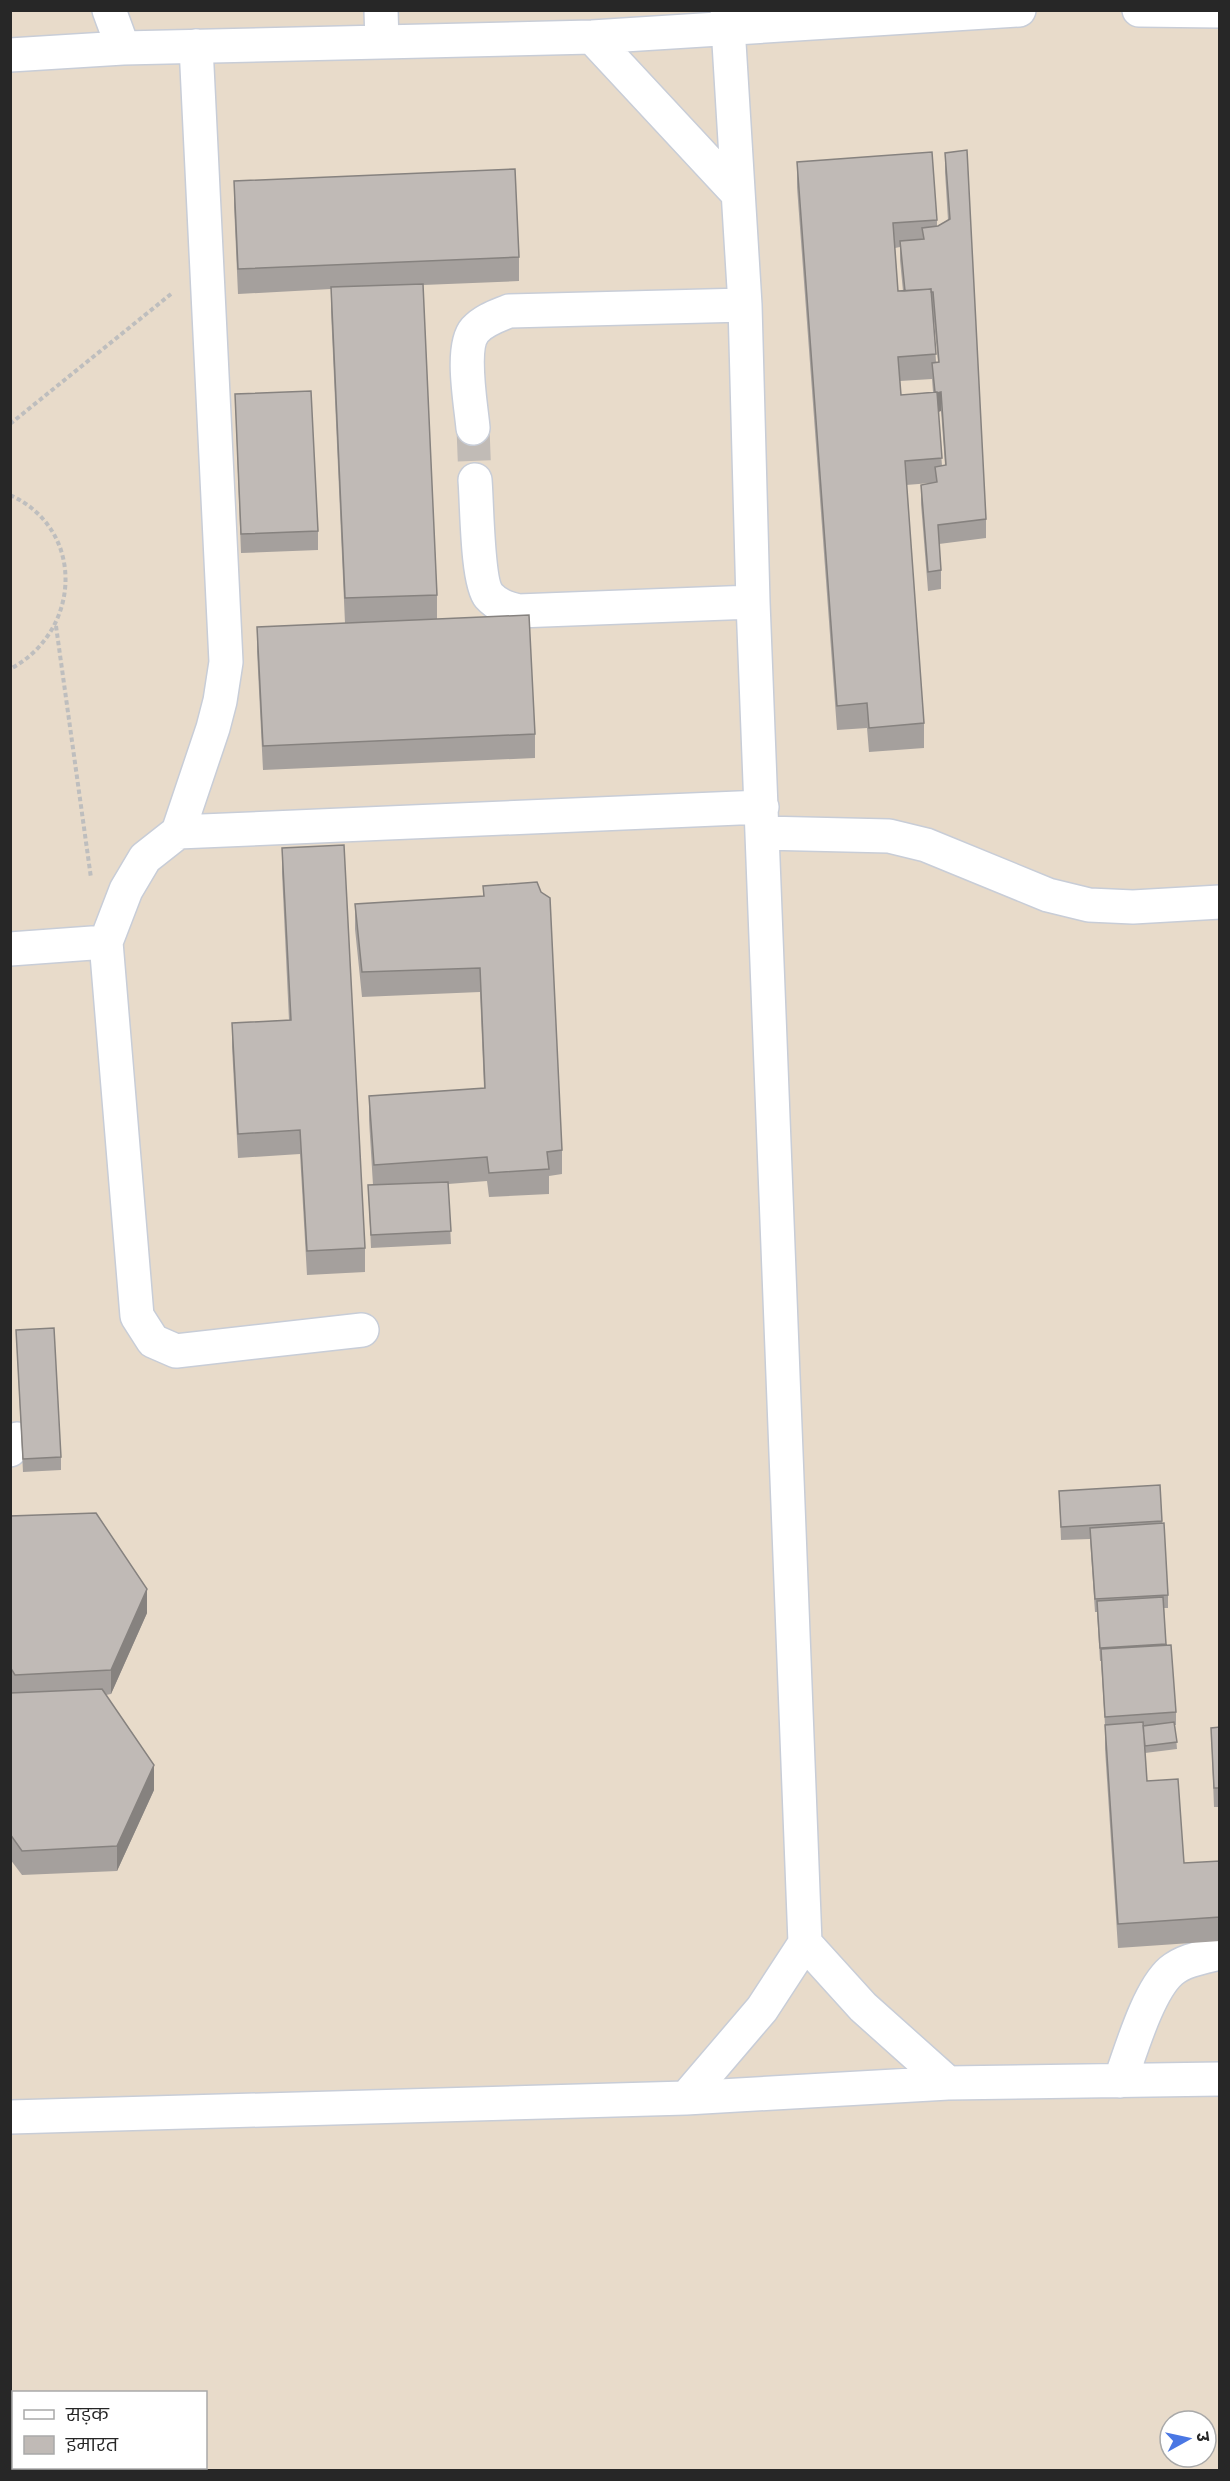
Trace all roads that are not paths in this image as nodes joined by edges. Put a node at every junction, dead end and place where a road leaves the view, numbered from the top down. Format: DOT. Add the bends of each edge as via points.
graph roads {
  1 [pos="109,10"];
  2 [pos="1019,10"];
  3 [pos="1139,10"];
  4 [pos="1220,11"];
  5 [pos="727,20"];
  6 [pos="381,26"];
  7 [pos="592,37"];
  8 [pos="196,46"];
  9 [pos="123,48"];
  10 [pos="10,55"];
  11 [pos="738,194"];
  12 [pos="745,305"];
  13 [pos="473,428"];
  14 [pos="476,480"];
  15 [pos="753,602"];
  16 [pos="762,820"];
  17 [pos="178,832"];
  18 [pos="1220,902"];
  19 [pos="106,942"];
  20 [pos="10,949"];
  21 [pos="362,1330"];
  22 [pos="805,1943"];
  23 [pos="1220,1953"];
  24 [pos="1220,2079"];
  25 [pos="1120,2081"];
  26 [pos="948,2083"];
  27 [pos="686,2098"];
  28 [pos="10,2116"];
  1 -- 9 [label="street"];
  2 -- 5 [label="street"];
  3 -- 4 [label="street"];
  5 -- 7 [label="street"];
  5 -- 11 [label="street"];
  6 -- 7 [label="street"];
  6 -- 8 [label="street"];
  7 -- 11 [label="street"];
  8 -- 9 [label="street"];
  8 -- 17 [label="street" via="225,662 213,728"];
  9 -- 10 [label="street"];
  11 -- 12 [label="street"];
  12 -- 13 [label="street" via="509,311 490,318 474,331 467,349"];
  12 -- 15 [label="street"];
  14 -- 15 [label="street" via="482,579 488,595 499,605 518,611"];
  15 -- 16 [label="street"];
  16 -- 17 [label="street"];
  16 -- 18 [label="street" via="889,836 926,845 1047,895 1089,905 1133,907"];
  16 -- 22 [label="street"];
  17 -- 19 [label="street" via="145,858 126,890"];
  19 -- 20 [label="street"];
  19 -- 21 [label="street" via="137,1316 153,1341 176,1351"];
  22 -- 26 [label="street" via="863,2007"];
  22 -- 27 [label="street" via="762,2009"];
  23 -- 25 [label="street" via="1193,1959 1171,1971 1149,2002"];
  24 -- 25 [label="street"];
  25 -- 26 [label="street"];
  26 -- 27 [label="street"];
  27 -- 28 [label="street"];
}
